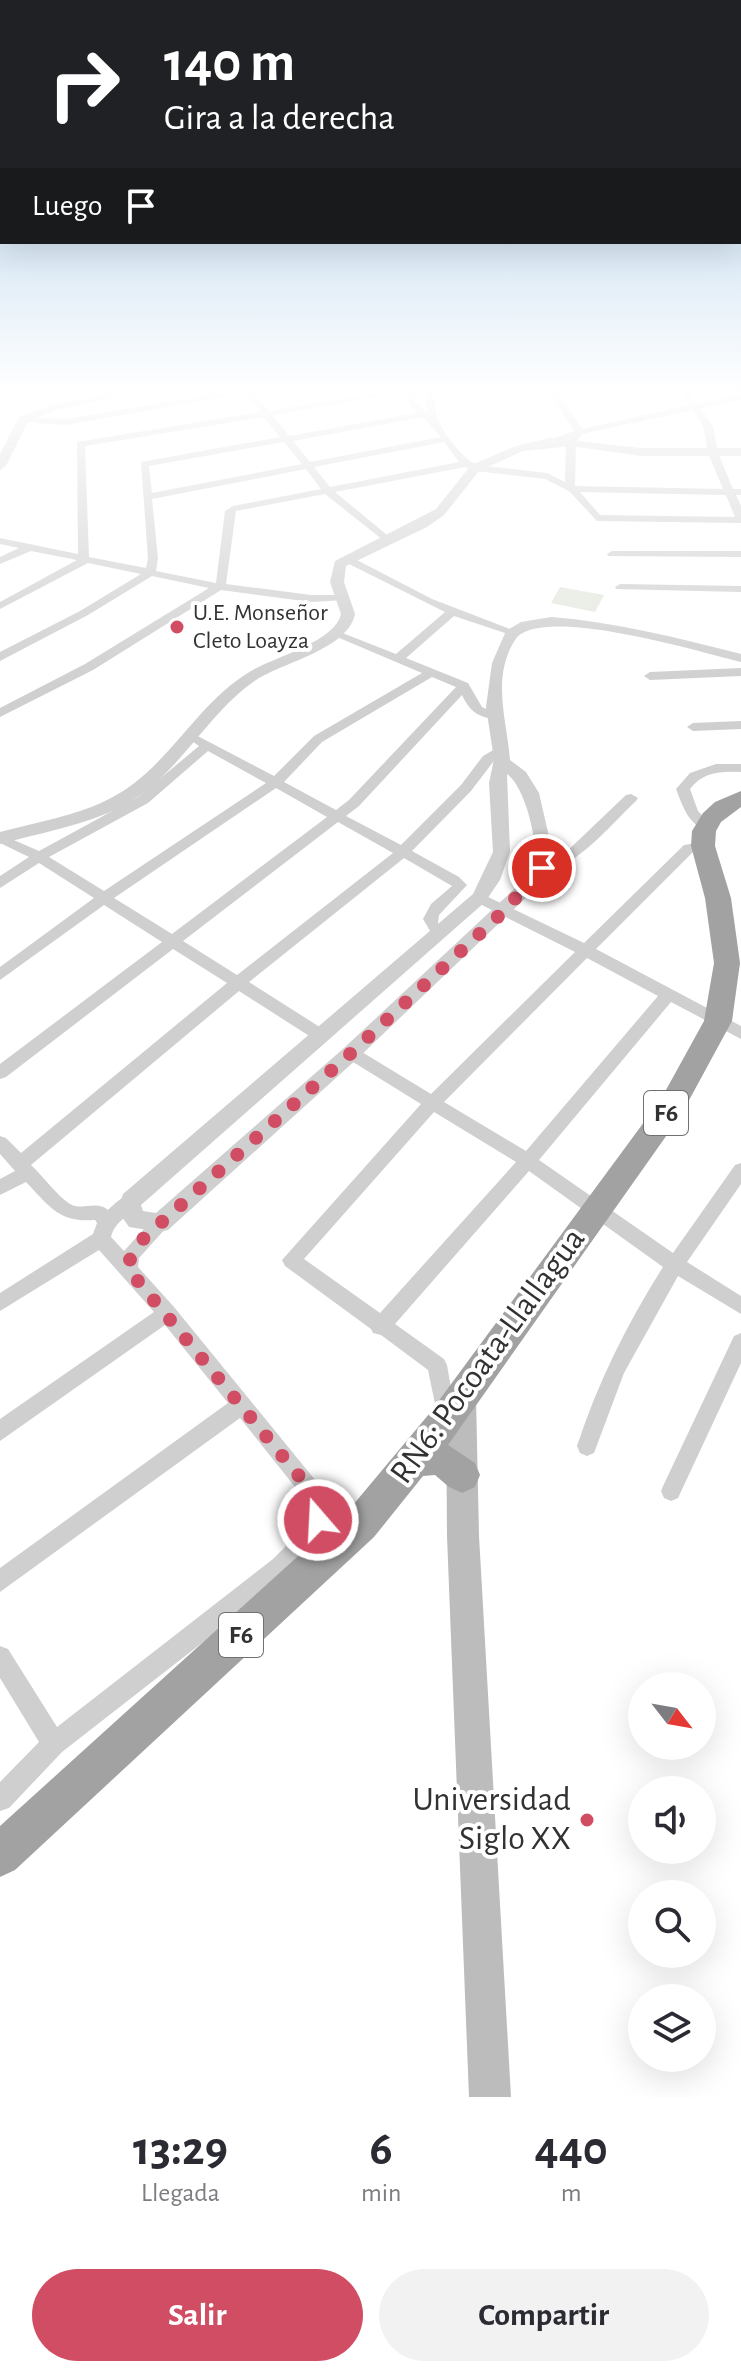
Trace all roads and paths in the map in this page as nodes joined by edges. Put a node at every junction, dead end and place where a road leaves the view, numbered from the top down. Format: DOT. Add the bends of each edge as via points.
graph roads {
  1 [pos="82,490"];
  2 [pos="146,490"];
  3 [pos="182,490"];
  4 [pos="341,490"];
  5 [pos="454,490"];
  6 [pos="573,490"];
  7 [pos="648,490"];
  8 [pos="329,492"];
  9 [pos="736,492"];
  10 [pos="147,497"];
  11 [pos="741,519"];
  12 [pos="0,541"];
  13 [pos="388,541"];
  14 [pos="28,548"];
  15 [pos="612,554"];
  16 [pos="741,554"];
  17 [pos="349,560"];
  18 [pos="0,561"];
  19 [pos="84,561"];
  20 [pos="150,573"];
  21 [pos="219,587"];
  22 [pos="620,587"];
  23 [pos="741,589"];
  24 [pos="342,598"];
  25 [pos="0,606"];
  26 [pos="452,612"];
  27 [pos="512,632"];
  28 [pos="336,634"];
  29 [pos="0,657"];
  30 [pos="741,658"];
  31 [pos="398,659"];
  32 [pos="741,672"];
  33 [pos="431,673"];
  34 [pos="650,676"];
  35 [pos="464,686"];
  36 [pos="0,713"];
  37 [pos="494,715"];
  38 [pos="741,725"];
  39 [pos="693,727"];
  40 [pos="192,737"];
  41 [pos="207,745"];
  42 [pos="501,757"];
  43 [pos="741,768"];
  44 [pos="276,782"];
  45 [pos="631,798"];
  46 [pos="741,798"];
  47 [pos="338,817"];
  48 [pos="705,836"];
  49 [pos="1,838"];
  50 [pos="403,852"];
  51 [pos="39,857"];
  52 [pos="542,868"];
  53 [pos="0,883"];
  54 [pos="104,898"];
  55 [pos="479,898"];
  56 [pos="504,911"];
  57 [pos="438,932"];
  58 [pos="173,942"];
  59 [pos="587,951"];
  60 [pos="0,975"];
  61 [pos="239,982"];
  62 [pos="668,995"];
  63 [pos="730,1027"];
  64 [pos="320,1035"];
  65 [pos="351,1053"];
  66 [pos="0,1073"];
  67 [pos="431,1104"];
  68 [pos="0,1143"];
  69 [pos="528,1161"];
  70 [pos="23,1169"];
  71 [pos="741,1170"];
  72 [pos="0,1188"];
  73 [pos="131,1201"];
  74 [pos="597,1207"];
  75 [pos="160,1223"];
  76 [pos="103,1231"];
  77 [pos="674,1264"];
  78 [pos="128,1269"];
  79 [pos="0,1303"];
  80 [pos="741,1306"];
  81 [pos="167,1313"];
  82 [pos="380,1327"];
  83 [pos="741,1342"];
  84 [pos="241,1405"];
  85 [pos="454,1407"];
  86 [pos="0,1431"];
  87 [pos="587,1446"];
  88 [pos="414,1460"];
  89 [pos="462,1475"];
  90 [pos="671,1491"];
  91 [pos="0,1581"];
  92 [pos="0,1657"];
  93 [pos="54,1744"];
  94 [pos="0,1799"];
  95 [pos="0,1855"];
  96 [pos="490,2097"];
  1 -- 19 [label="street"];
  2 -- 10 [label="street"];
  3 -- 10 [label="street"];
  4 -- 8 [label="street"];
  5 -- 13 [label="street" via="440,512"];
  6 -- 11 [label="street" via="597,518"];
  7 -- 9 [label="street"];
  8 -- 13 [label="street"];
  8 -- 21 [label="street" via="233,509"];
  9 -- 11 [label="street"];
  10 -- 20 [label="street"];
  12 -- 14 [label="street"];
  13 -- 17 [label="street"];
  14 -- 18 [label="street"];
  14 -- 19 [label="street"];
  15 -- 16 [label="street"];
  17 -- 24 [label="street" via="336,574"];
  17 -- 26 [label="street"];
  19 -- 20 [label="street"];
  19 -- 25 [label="street"];
  20 -- 21 [label="street"];
  20 -- 29 [label="street"];
  21 -- 24 [label="street"];
  21 -- 36 [label="street" via="89,667"];
  22 -- 23 [label="street"];
  24 -- 28 [label="street" via="349,612"];
  26 -- 27 [label="street"];
  26 -- 31 [label="street"];
  27 -- 30 [label="street" via="537,620 564,621"];
  27 -- 37 [label="street" via="498,669"];
  28 -- 31 [label="street"];
  28 -- 40 [label="street" via="234,688"];
  31 -- 33 [label="street"];
  32 -- 34 [label="street"];
  33 -- 35 [label="street"];
  33 -- 44 [label="street" via="318,739"];
  35 -- 37 [label="street" via="478,711"];
  35 -- 47 [label="street"];
  37 -- 42 [label="street"];
  38 -- 39 [label="street"];
  40 -- 41 [label="street"];
  40 -- 49 [label="street" via="162,771 117,802"];
  41 -- 44 [label="street"];
  41 -- 51 [label="street" via="143,800"];
  42 -- 50 [label="street" via="488,759"];
  42 -- 52 [label="street" via="531,793 544,854"];
  42 -- 55 [label="street" via="497,781 504,851"];
  43 -- 48 [label="street" via="700,770 683,789"];
  44 -- 47 [label="street"];
  44 -- 54 [label="street"];
  45 -- 52 [label="street" via="568,858"];
  46 -- 48 [label="highway" via="723,807"];
  47 -- 50 [label="street"];
  47 -- 58 [label="street"];
  48 -- 59 [label="street"];
  48 -- 63 [label="highway, RN6: Pocoata-Llallagua / F6" via="727,963"];
  49 -- 51 [label="street"];
  50 -- 57 [label="street" via="460,885 431,912 430,925"];
  50 -- 61 [label="street"];
  51 -- 53 [label="street"];
  51 -- 54 [label="street"];
  52 -- 56 [label="street"];
  54 -- 58 [label="street"];
  54 -- 60 [label="street"];
  55 -- 56 [label="street"];
  55 -- 57 [label="street"];
  56 -- 59 [label="street"];
  56 -- 65 [label="street"];
  57 -- 64 [label="street"];
  58 -- 61 [label="street"];
  58 -- 66 [label="street"];
  59 -- 62 [label="street"];
  59 -- 67 [label="street"];
  61 -- 64 [label="street"];
  61 -- 70 [label="street"];
  62 -- 63 [label="street"];
  62 -- 69 [label="street"];
  63 -- 74 [label="highway, RN6: Pocoata-Llallagua / F6"];
  64 -- 73 [label="street"];
  65 -- 67 [label="street"];
  65 -- 75 [label="street"];
  67 -- 69 [label="street"];
  67 -- 82 [label="street" via="291,1260"];
  68 -- 70 [label="street"];
  69 -- 74 [label="street"];
  69 -- 82 [label="street"];
  70 -- 72 [label="street"];
  70 -- 76 [label="street" via="63,1209 100,1212"];
  71 -- 77 [label="street"];
  73 -- 75 [label="street" via="129,1211 137,1220"];
  73 -- 76 [label="street"];
  74 -- 77 [label="street"];
  74 -- 85 [label="highway, RN6: Pocoata-Llallagua / F6"];
  75 -- 78 [label="street" via="131,1255"];
  76 -- 78 [label="street"];
  76 -- 79 [label="street"];
  77 -- 80 [label="street"];
  77 -- 87 [label="street" via="623,1348"];
  78 -- 81 [label="street"];
  81 -- 84 [label="street"];
  81 -- 86 [label="street"];
  82 -- 85 [label="street" via="437,1365"];
  83 -- 90 [label="street"];
  84 -- 91 [label="street"];
  84 -- 93 [label="street" via="313,1493 318,1520 305,1543 281,1567"];
  85 -- 88 [label="highway, RN6: Pocoata-Llallagua / F6"];
  85 -- 89 [label="main road"];
  88 -- 89 [label="highway" via="444,1459"];
  88 -- 95 [label="highway, RN6: Pocoata-Llallagua / F6" via="361,1524"];
  89 -- 96 [label="main road"];
  92 -- 93 [label="street"];
  93 -- 94 [label="street"];
}
